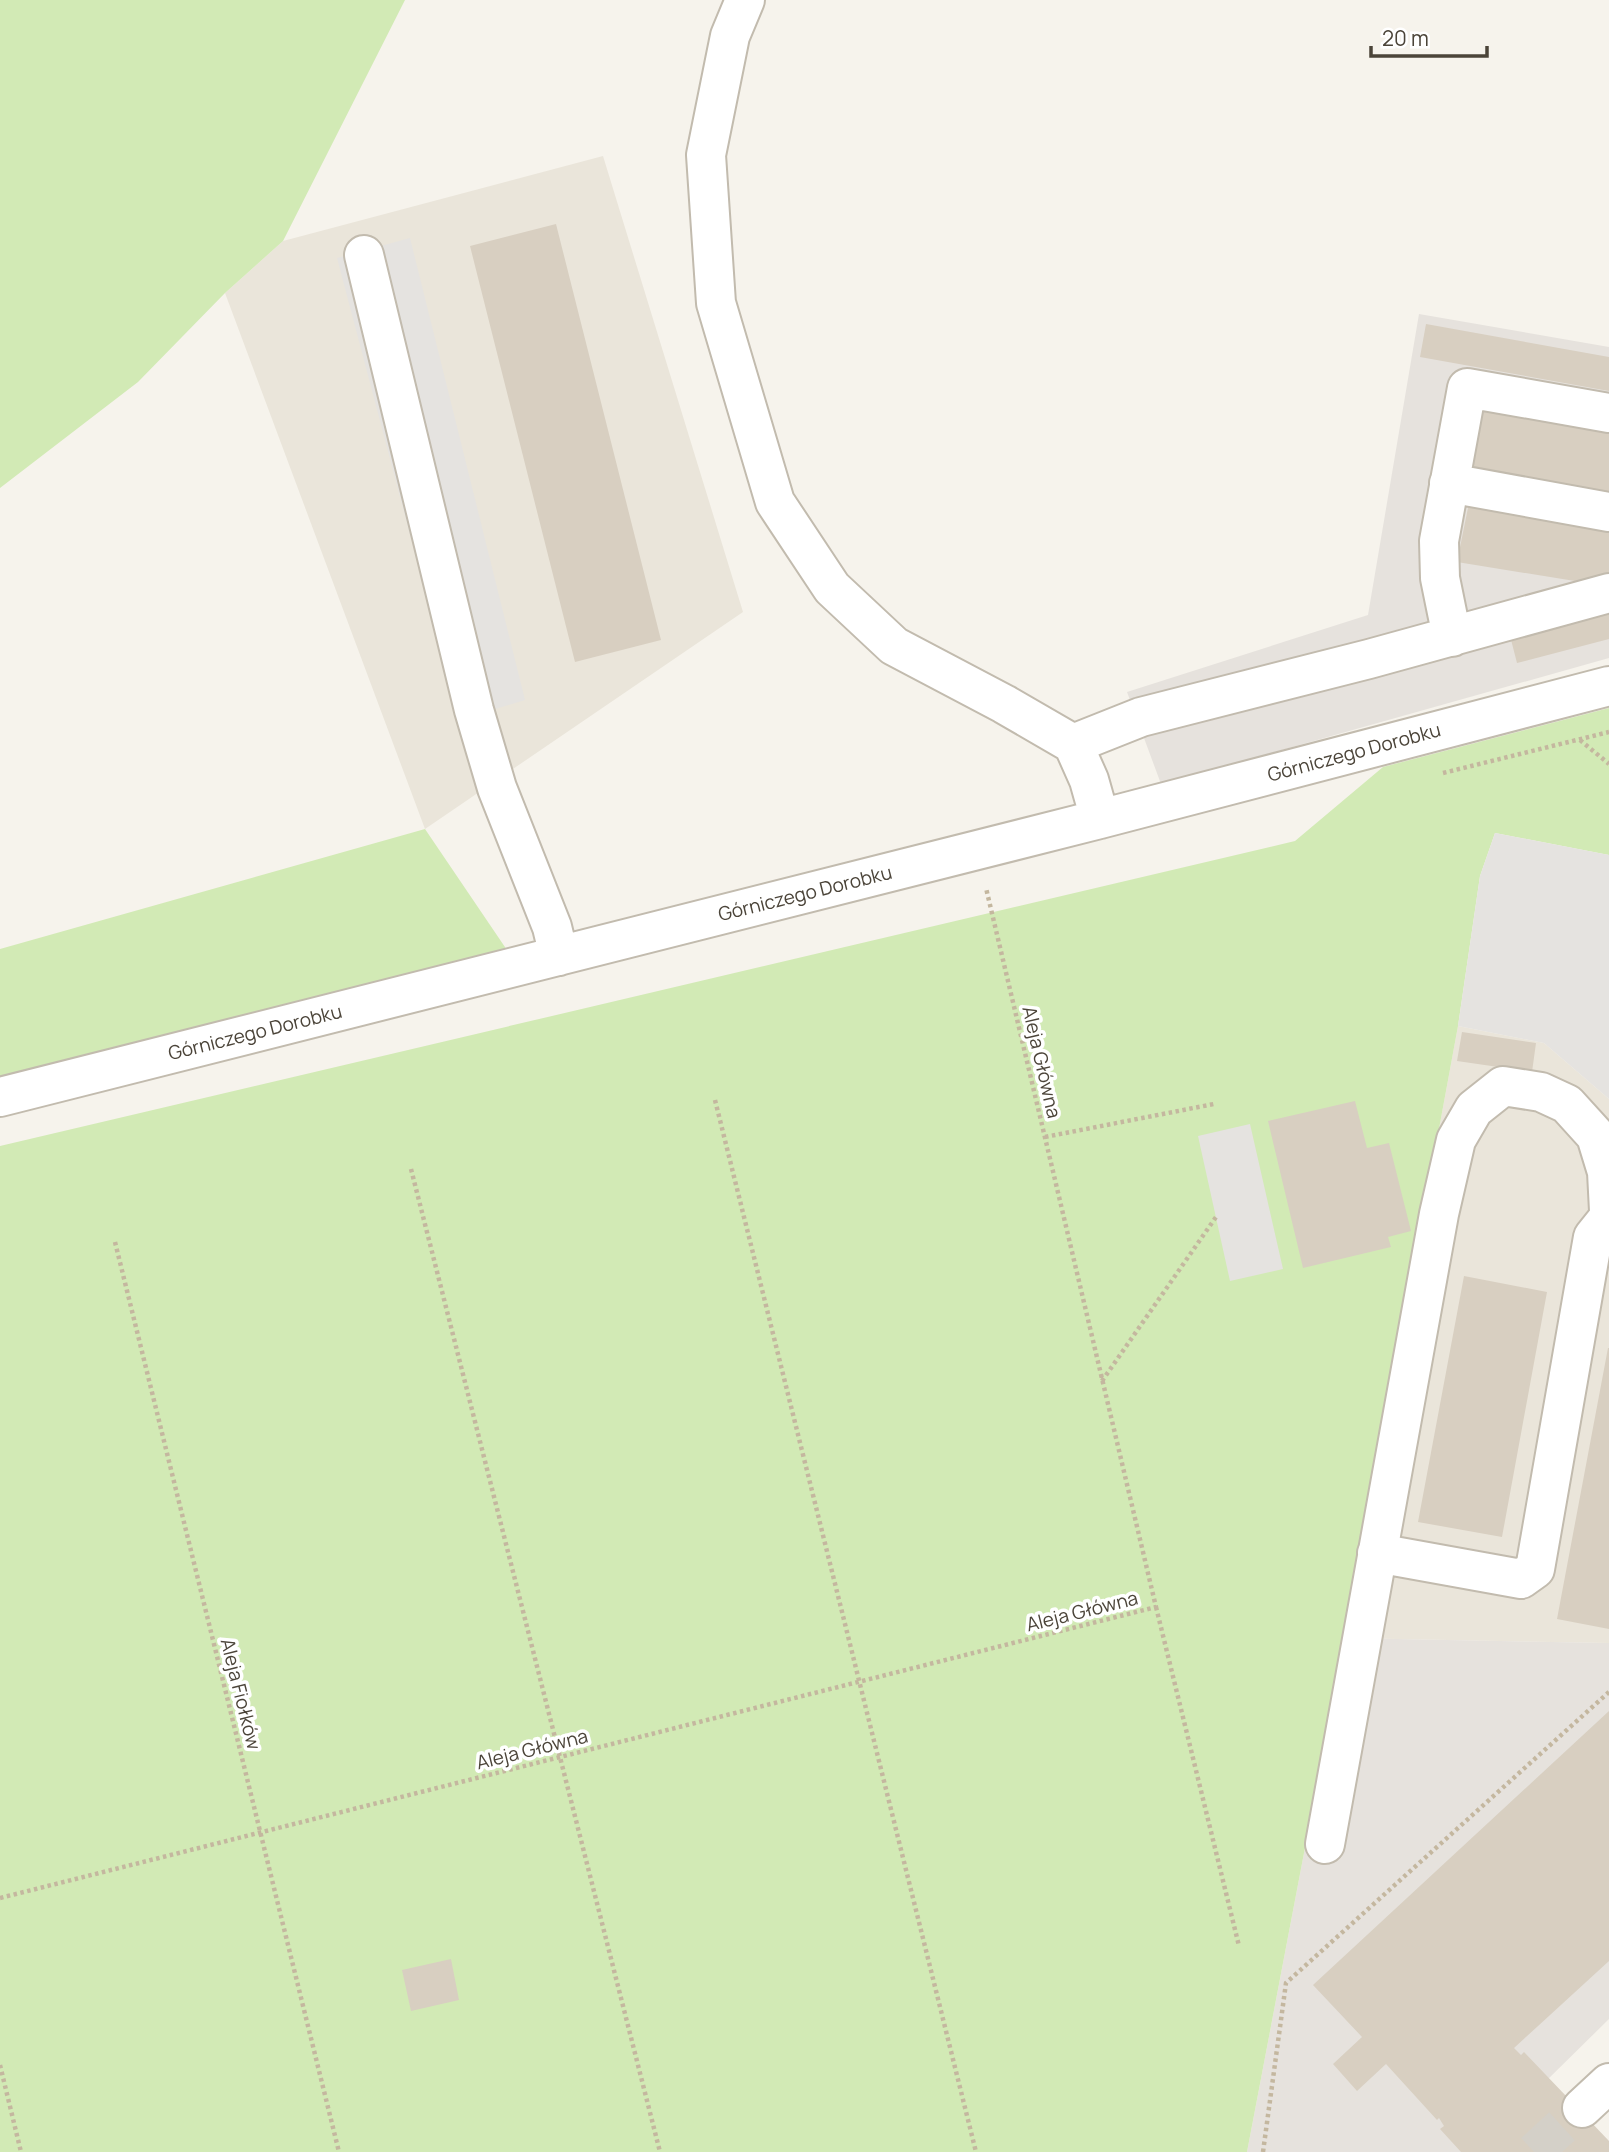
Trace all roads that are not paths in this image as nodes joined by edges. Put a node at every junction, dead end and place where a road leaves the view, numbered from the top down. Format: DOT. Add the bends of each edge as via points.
graph roads {
  1 [pos="745,0"];
  2 [pos="364,255"];
  3 [pos="1609,413"];
  4 [pos="1449,483"];
  5 [pos="1609,512"];
  6 [pos="1609,593"];
  7 [pos="1452,637"];
  8 [pos="1609,686"];
  9 [pos="1073,744"];
  10 [pos="1100,819"];
  11 [pos="559,956"];
  12 [pos="0,1097"];
  13 [pos="1609,1211"];
  14 [pos="1609,1217"];
  15 [pos="1377,1553"];
  16 [pos="1325,1844"];
  17 [pos="1609,2082"];
  18 [pos="1582,2108"];
  1 -- 9 [label="street" via="730,36 706,155 716,303 775,502 832,588 894,646"];
  2 -- 11 [label="street" via="474,710 497,788"];
  3 -- 4 [label="street" via="1467,387"];
  4 -- 5 [label="street"];
  4 -- 7 [label="street" via="1439,541 1440,578"];
  6 -- 7 [label="street"];
  7 -- 9 [label="street" via="1141,718"];
  8 -- 10 [label="street, Górniczego Dorobku"];
  9 -- 10 [label="street"];
  10 -- 11 [label="street, Górniczego Dorobku"];
  11 -- 12 [label="street, Górniczego Dorobku"];
  13 -- 15 [label="street" via="1607,1172 1596,1136 1567,1104 1541,1091 1503,1086 1474,1110 1456,1140 1439,1214"];
  14 -- 15 [label="street" via="1593,1237 1535,1569 1521,1579"];
  15 -- 16 [label="street"];
  17 -- 18 [label="street"];
}
